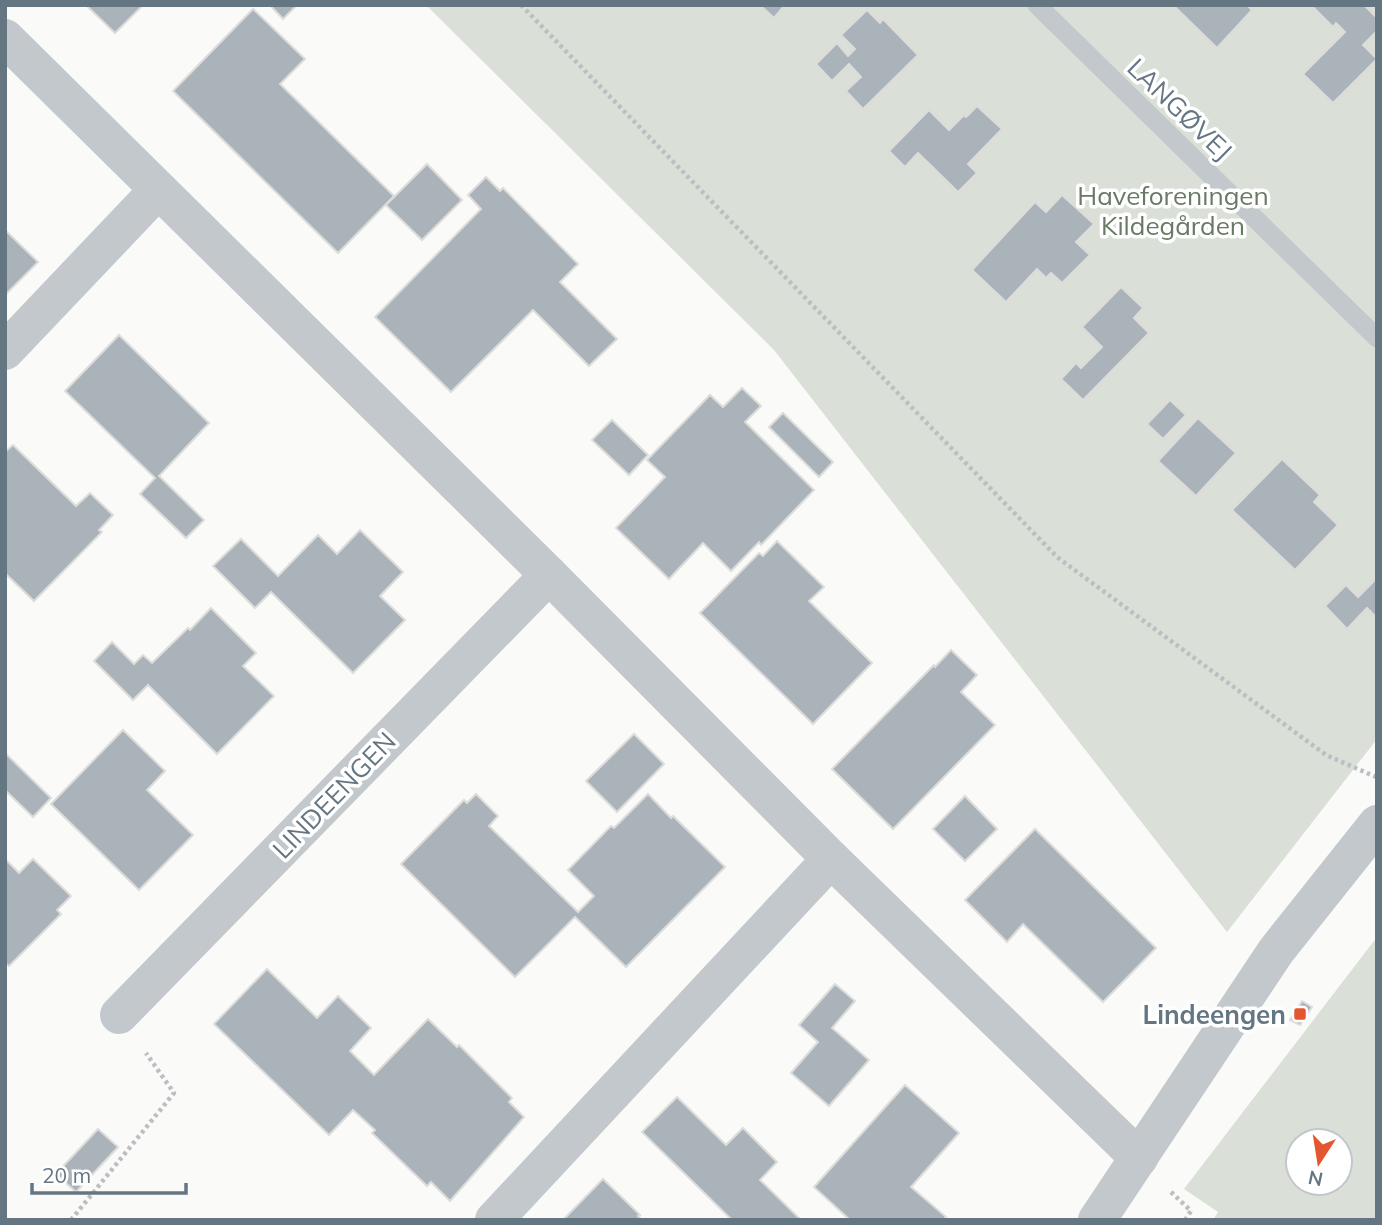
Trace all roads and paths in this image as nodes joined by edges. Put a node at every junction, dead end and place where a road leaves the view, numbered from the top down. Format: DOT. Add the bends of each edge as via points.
graph roads {
  1 [pos="521,5"];
  2 [pos="1037,5"];
  3 [pos="5,38"];
  4 [pos="158,190"];
  5 [pos="1377,338"];
  6 [pos="5,351"];
  7 [pos="549,575"];
  8 [pos="1377,778"];
  9 [pos="1377,824"];
  10 [pos="831,859"];
  11 [pos="119,1015"];
  12 [pos="1139,1158"];
  13 [pos="71,1220"];
  14 [pos="494,1220"];
  15 [pos="1097,1220"];
  1 -- 8 [label="path" via="1057,557 1326,755"];
  2 -- 5 [label="lane, LANGØVEJ"];
  3 -- 4 [label="street"];
  4 -- 6 [label="street"];
  4 -- 7 [label="street"];
  7 -- 10 [label="street"];
  7 -- 11 [label="street, LINDEENGEN"];
  9 -- 12 [label="street" via="1276,951"];
  10 -- 12 [label="street"];
  10 -- 14 [label="street"];
  11 -- 13 [label="path" via="174,1093"];
  12 -- 15 [label="street"];
}
